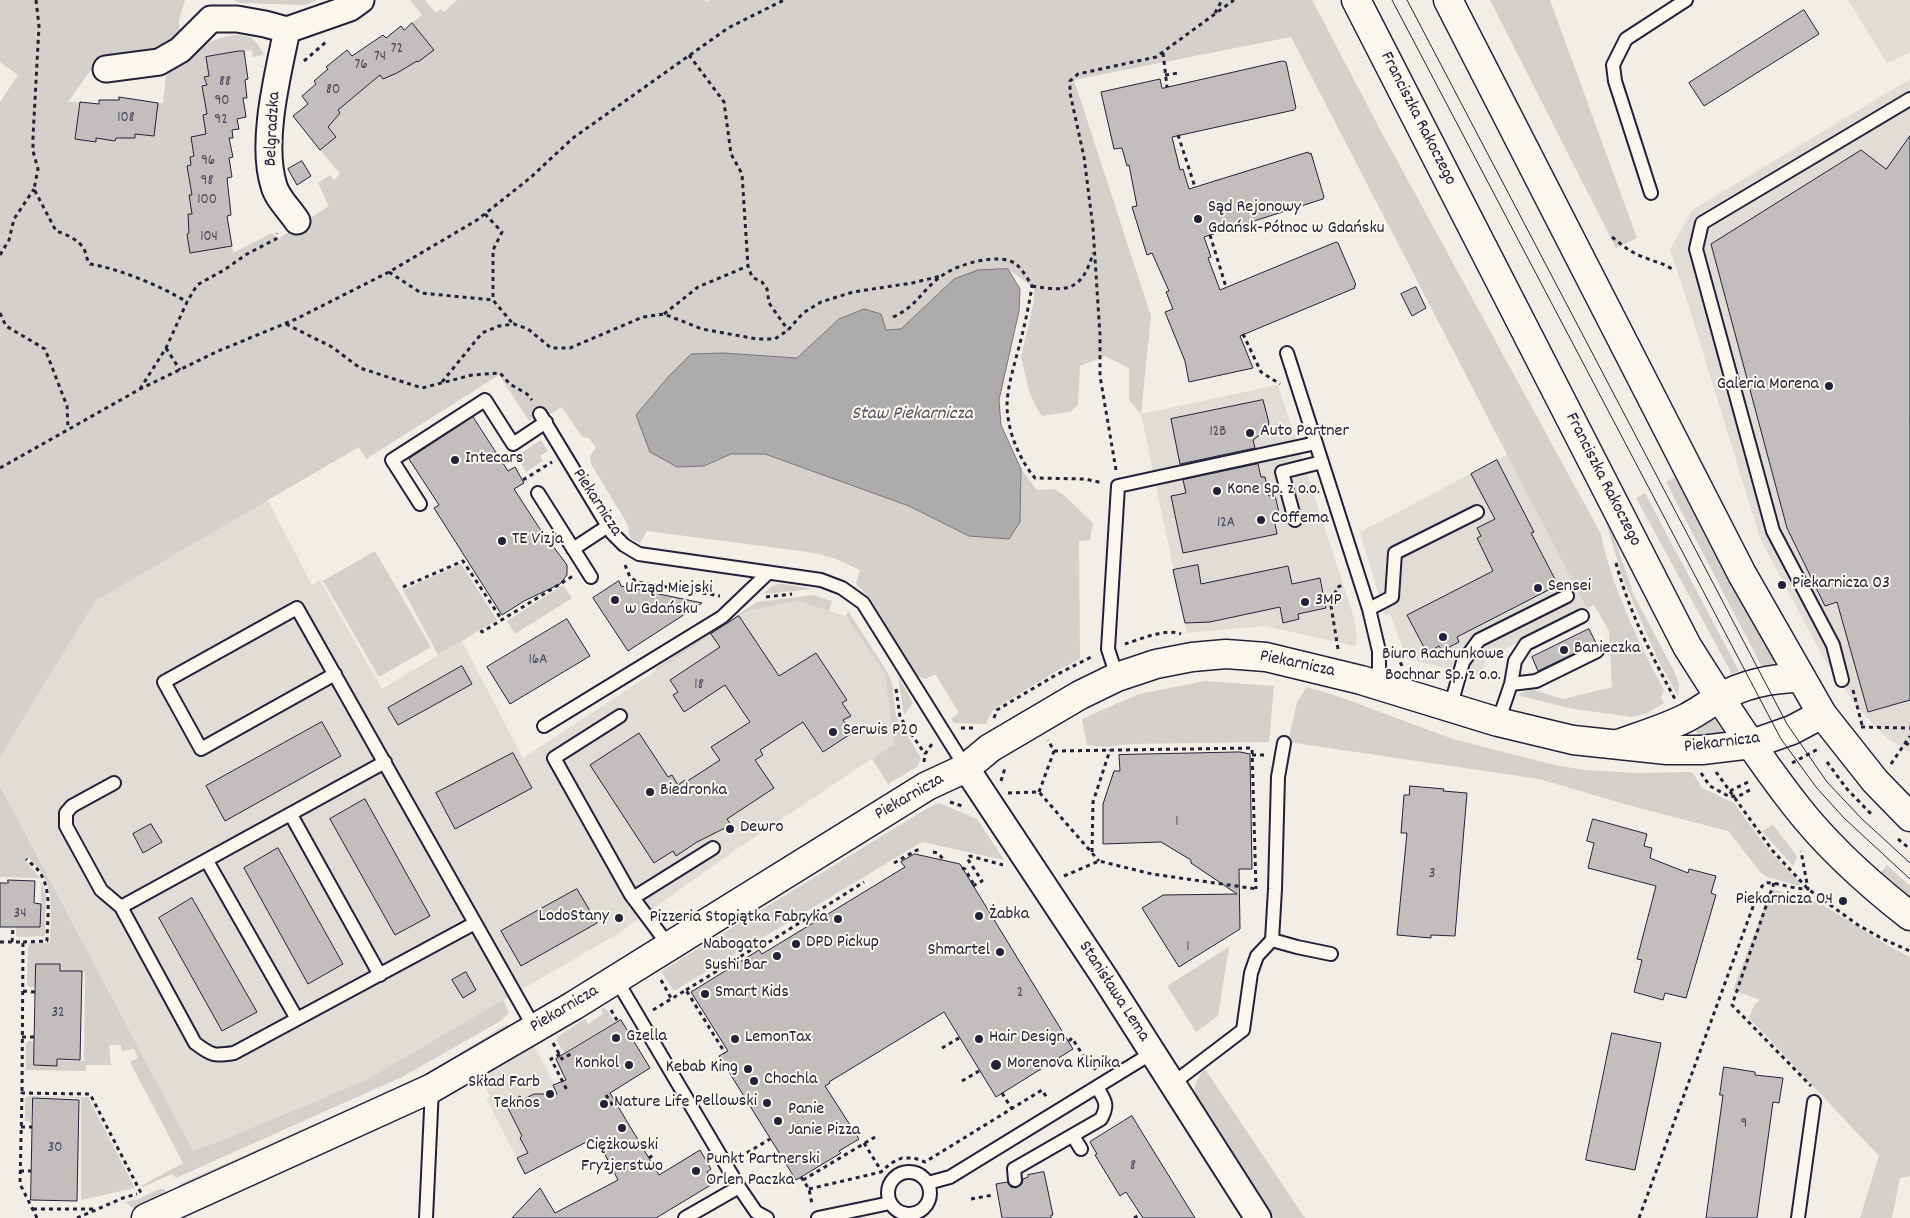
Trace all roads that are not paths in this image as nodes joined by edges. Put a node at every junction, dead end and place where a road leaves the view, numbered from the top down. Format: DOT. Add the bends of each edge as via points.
graph roads {
  1 [pos="361,0"];
  2 [pos="1356,0"];
  3 [pos="1448,0"];
  4 [pos="1686,0"];
  5 [pos="209,9"];
  6 [pos="287,30"];
  7 [pos="106,69"];
  8 [pos="1910,99"];
  9 [pos="1651,193"];
  10 [pos="297,221"];
  11 [pos="1287,353"];
  12 [pos="1316,443"];
  13 [pos="1322,462"];
  14 [pos="534,488"];
  15 [pos="420,504"];
  16 [pos="1477,512"];
  17 [pos="1295,520"];
  18 [pos="608,526"];
  19 [pos="573,549"];
  20 [pos="768,572"];
  21 [pos="591,577"];
  22 [pos="1567,596"];
  23 [pos="1369,609"];
  24 [pos="1582,616"];
  25 [pos="1597,652"];
  26 [pos="335,674"];
  27 [pos="1117,677"];
  28 [pos="1801,678"];
  29 [pos="1847,683"];
  30 [pos="1512,684"];
  31 [pos="1379,685"];
  32 [pos="1720,697"];
  33 [pos="1450,708"];
  34 [pos="1822,714"];
  35 [pos="620,716"];
  36 [pos="1498,722"];
  37 [pos="544,726"];
  38 [pos="1284,743"];
  39 [pos="1752,744"];
  40 [pos="1618,745"];
  41 [pos="385,762"];
  42 [pos="966,768"];
  43 [pos="114,783"];
  44 [pos="292,815"];
  45 [pos="1910,817"];
  46 [pos="713,848"];
  47 [pos="207,861"];
  48 [pos="633,898"];
  49 [pos="120,907"];
  50 [pos="1910,916"];
  51 [pos="474,923"];
  52 [pos="1272,940"];
  53 [pos="669,946"];
  54 [pos="1332,954"];
  55 [pos="380,975"];
  56 [pos="616,979"];
  57 [pos="297,1019"];
  58 [pos="542,1033"];
  59 [pos="1152,1053"];
  60 [pos="1172,1084"];
  61 [pos="1097,1087"];
  62 [pos="432,1088"];
  63 [pos="1814,1102"];
  64 [pos="1073,1136"];
  65 [pos="1082,1149"];
  66 [pos="1015,1180"];
  67 [pos="928,1183"];
  68 [pos="739,1187"];
  69 [pos="890,1203"];
  70 [pos="144,1205"];
  71 [pos="816,1213"];
  72 [pos="913,1216"];
  73 [pos="426,1218"];
  74 [pos="685,1218"];
  75 [pos="767,1218"];
  76 [pos="1258,1218"];
  77 [pos="1798,1218"];
  1 -- 6 [label="street" via="350,8"];
  2 -- 32 [label="street, Franciszka Rakoczego" via="1687,646"];
  3 -- 28 [label="street" via="1742,574"];
  4 -- 9 [label="lane" via="1626,39 1613,65 1615,81"];
  5 -- 6 [label="street"];
  5 -- 7 [label="street" via="180,50 159,62"];
  6 -- 10 [label="street, Belgradzka" via="271,118 269,166 274,188"];
  8 -- 29 [label="lane" via="1702,223 1696,250 1773,531 1833,644"];
  11 -- 12 [label="lane"];
  12 -- 13 [label="lane"];
  12 -- 27 [label="lane" via="1118,486 1108,649"];
  13 -- 17 [label="lane" via="1282,472"];
  13 -- 23 [label="lane"];
  14 -- 19 [label="lane"];
  15 -- 18 [label="lane, Piekarnicza" via="392,460 485,400 513,444 543,418"];
  16 -- 23 [label="lane" via="1395,553 1392,597"];
  18 -- 19 [label="lane"];
  18 -- 20 [label="lane, Piekarnicza" via="624,545 639,554"];
  19 -- 21 [label="lane"];
  20 -- 37 [label="lane" via="722,617"];
  20 -- 42 [label="lane, Piekarnicza" via="821,580 842,588 863,603"];
  22 -- 33 [label="lane" via="1479,640 1463,662"];
  23 -- 31 [label="lane" via="1379,651"];
  24 -- 30 [label="lane" via="1526,644 1515,661"];
  25 -- 30 [label="lane" via="1536,681"];
  26 -- 26 [label="lane" via="297,608 164,682 202,749"];
  26 -- 41 [label="lane"];
  27 -- 31 [label="street, Piekarnicza" via="1172,660 1240,654 1289,662"];
  27 -- 42 [label="street, Piekarnicza" via="1023,728 990,748"];
  28 -- 32 [label="street, Piekarnicza" via="1764,681"];
  28 -- 34 [label="street"];
  30 -- 36 [label="lane"];
  31 -- 33 [label="street, Piekarnicza"];
  32 -- 39 [label="street, Franciszka Rakoczego"];
  32 -- 40 [label="street, Piekarnicza" via="1686,718"];
  33 -- 36 [label="street, Piekarnicza"];
  34 -- 39 [label="street, Piekarnicza" via="1792,730"];
  34 -- 45 [label="street" via="1851,732 1874,781"];
  35 -- 48 [label="lane" via="554,758"];
  36 -- 40 [label="street, Piekarnicza" via="1573,740"];
  38 -- 52 [label="lane" via="1278,778"];
  39 -- 40 [label="street, Piekarnicza" via="1702,750"];
  39 -- 50 [label="street, Franciszka Rakoczego" via="1759,783 1796,806 1859,872"];
  41 -- 44 [label="lane"];
  41 -- 51 [label="lane"];
  42 -- 53 [label="street, Piekarnicza" via="927,786"];
  42 -- 59 [label="street, Stanisława Lema"];
  43 -- 49 [label="lane" via="72,806 66,813 66,826 101,890"];
  44 -- 47 [label="lane"];
  44 -- 55 [label="lane"];
  46 -- 48 [label="lane"];
  47 -- 49 [label="lane"];
  47 -- 57 [label="lane"];
  48 -- 53 [label="lane"];
  49 -- 57 [label="lane" via="195,1043 207,1052 217,1056 234,1053"];
  51 -- 55 [label="lane"];
  51 -- 58 [label="lane"];
  52 -- 54 [label="lane"];
  52 -- 60 [label="lane" via="1254,964 1243,1030"];
  53 -- 56 [label="street, Piekarnicza"];
  55 -- 57 [label="lane"];
  56 -- 58 [label="street, Piekarnicza"];
  56 -- 68 [label="lane"];
  58 -- 62 [label="street, Piekarnicza"];
  59 -- 60 [label="street, Stanisława Lema"];
  59 -- 61 [label="lane"];
  60 -- 76 [label="street, Stanisława Lema"];
  61 -- 64 [label="lane" via="1106,1102 1105,1112 1101,1119"];
  61 -- 67 [label="lane" via="950,1177"];
  62 -- 70 [label="street, Piekarnicza"];
  62 -- 73 [label="lane"];
  63 -- 77 [label="lane"];
  64 -- 65 [label="lane"];
  64 -- 66 [label="lane" via="1014,1170"];
  67 -- 69 [label="lane" via="917,1173 903,1172 888,1188"];
  67 -- 72 [label="lane" via="928,1203"];
  68 -- 74 [label="lane"];
  68 -- 75 [label="lane" via="756,1212"];
  69 -- 71 [label="lane"];
  69 -- 72 [label="lane" via="899,1212"];
}
